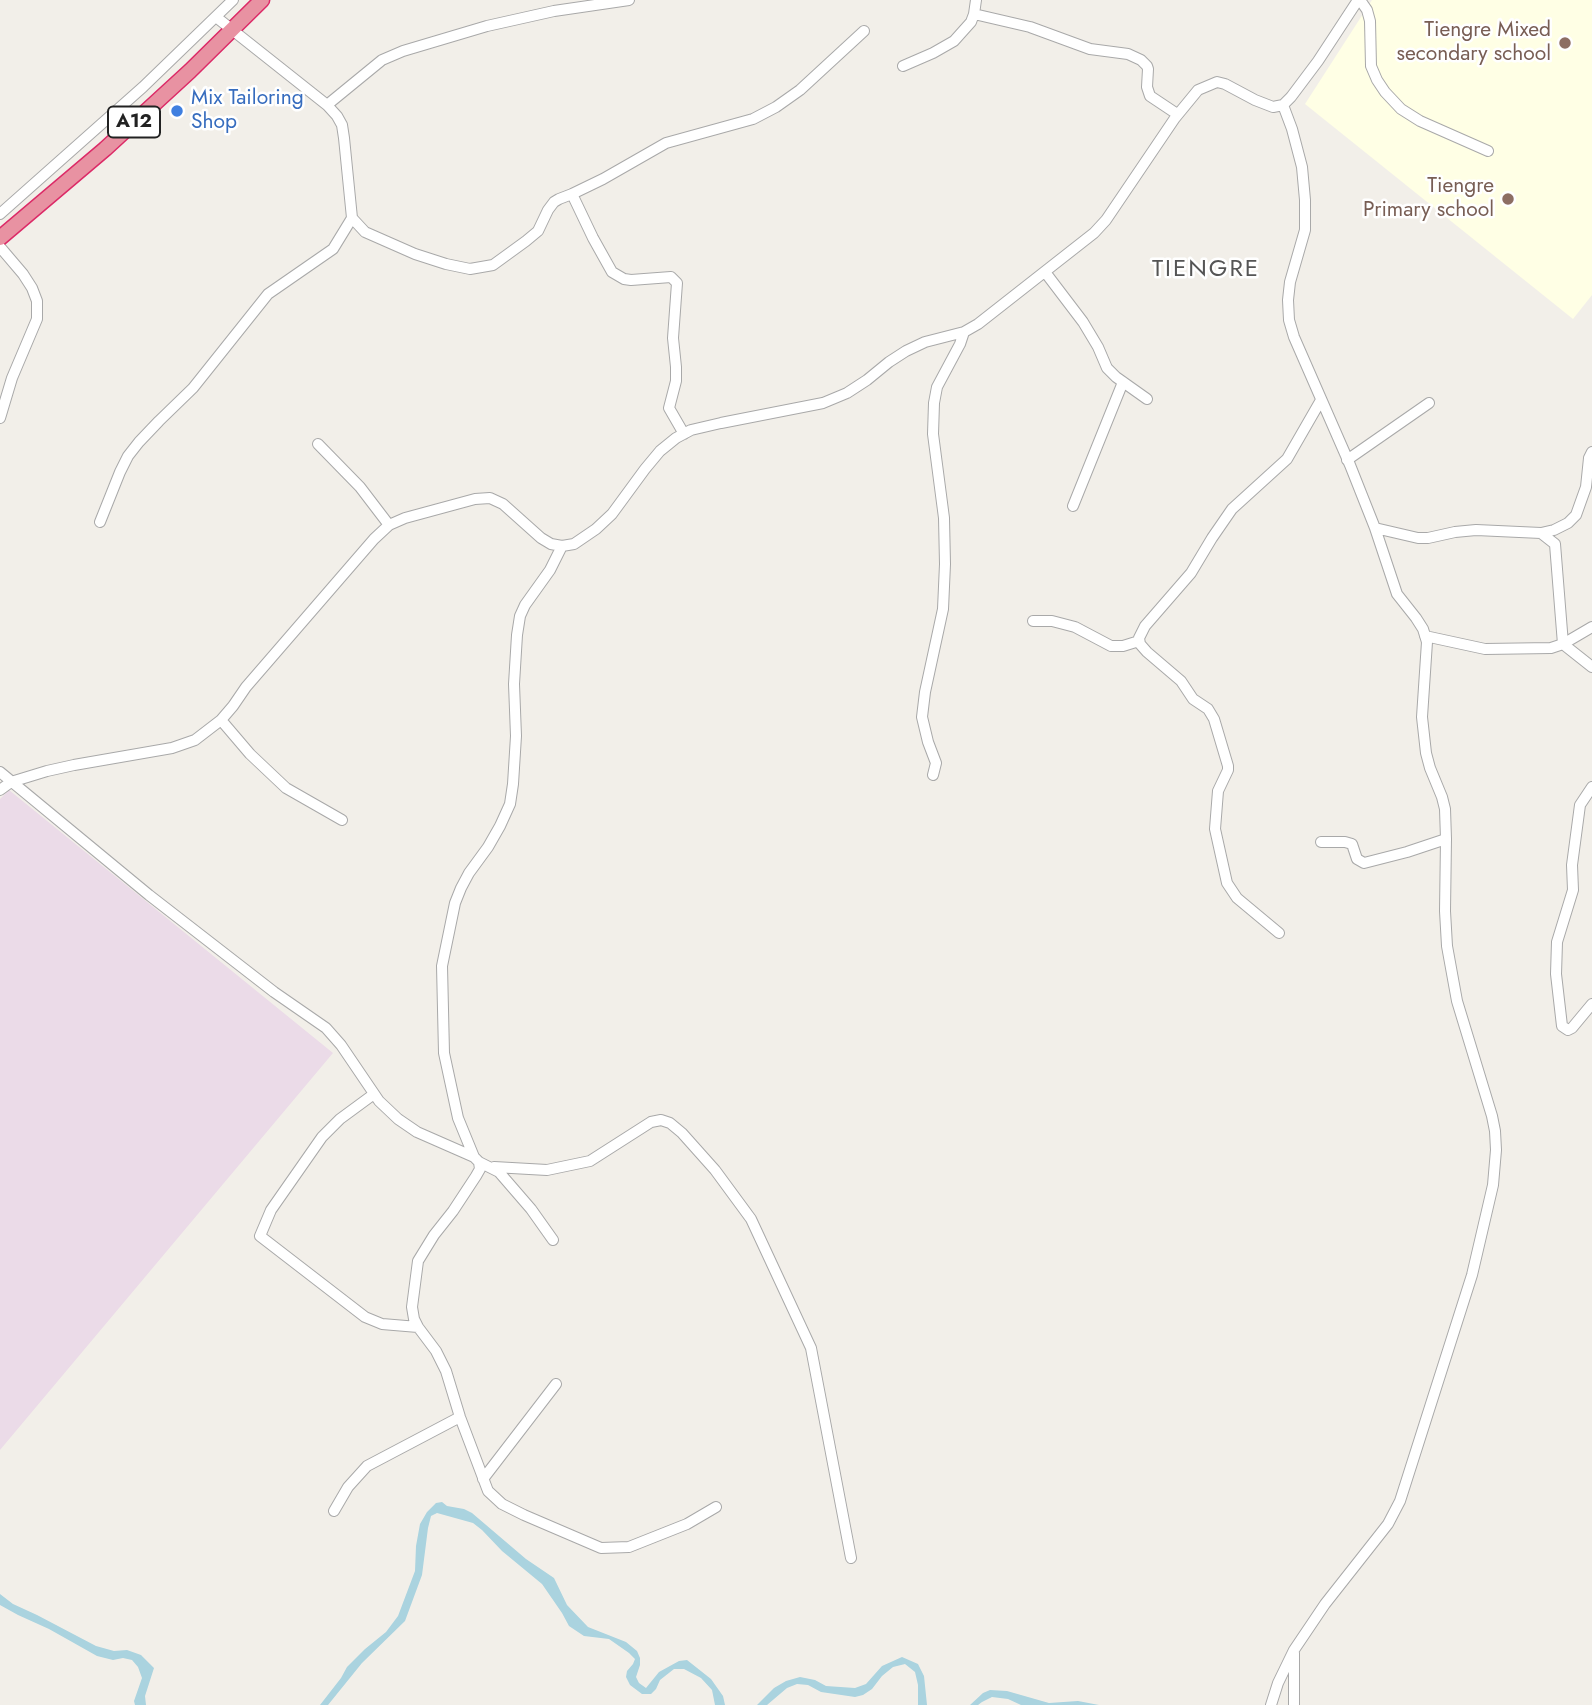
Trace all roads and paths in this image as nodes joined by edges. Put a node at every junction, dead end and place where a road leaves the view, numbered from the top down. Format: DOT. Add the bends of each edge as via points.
graph roads {
  1 [pos="233,0"];
  2 [pos="262,0"];
  3 [pos="629,0"];
  4 [pos="976,0"];
  5 [pos="1359,0"];
  6 [pos="974,14"];
  7 [pos="216,17"];
  8 [pos="231,30"];
  9 [pos="864,31"];
  10 [pos="904,66"];
  11 [pos="327,105"];
  12 [pos="1283,105"];
  13 [pos="1177,114"];
  14 [pos="1488,151"];
  15 [pos="572,194"];
  16 [pos="0,214"];
  17 [pos="352,218"];
  18 [pos="0,239"];
  19 [pos="0,247"];
  20 [pos="1045,272"];
  21 [pos="964,332"];
  22 [pos="1123,382"];
  23 [pos="1147,399"];
  24 [pos="1321,400"];
  25 [pos="1429,403"];
  26 [pos="0,418"];
  27 [pos="684,434"];
  28 [pos="318,444"];
  29 [pos="1592,452"];
  30 [pos="1348,460"];
  31 [pos="1073,506"];
  32 [pos="100,522"];
  33 [pos="389,525"];
  34 [pos="1375,528"];
  35 [pos="1541,533"];
  36 [pos="562,546"];
  37 [pos="1033,621"];
  38 [pos="1592,627"];
  39 [pos="1425,636"];
  40 [pos="1139,641"];
  41 [pos="1563,644"];
  42 [pos="1592,667"];
  43 [pos="221,720"];
  44 [pos="0,772"];
  45 [pos="933,775"];
  46 [pos="11,782"];
  47 [pos="1592,787"];
  48 [pos="0,790"];
  49 [pos="342,820"];
  50 [pos="1447,839"];
  51 [pos="1321,842"];
  52 [pos="1279,933"];
  53 [pos="1592,1004"];
  54 [pos="374,1094"];
  55 [pos="477,1160"];
  56 [pos="492,1167"];
  57 [pos="554,1240"];
  58 [pos="418,1327"];
  59 [pos="556,1384"];
  60 [pos="460,1417"];
  61 [pos="483,1479"];
  62 [pos="716,1507"];
  63 [pos="334,1511"];
  64 [pos="851,1558"];
  65 [pos="1294,1650"];
  66 [pos="1271,1705"];
  67 [pos="1294,1705"];
  1 -- 7 [label="street"];
  2 -- 8 [label="highway, A12"];
  3 -- 11 [label="street" via="487,26 403,51 382,60"];
  4 -- 6 [label="street"];
  5 -- 12 [label="street"];
  5 -- 14 [label="street" via="1370,21 1371,65 1385,92 1420,121"];
  6 -- 10 [label="street" via="954,41"];
  6 -- 13 [label="street" via="1141,60 1148,69 1150,96"];
  7 -- 8 [label="street"];
  7 -- 16 [label="street"];
  8 -- 11 [label="street"];
  8 -- 18 [label="highway, A12" via="105,149"];
  9 -- 15 [label="street" via="776,107 753,119 666,143"];
  11 -- 17 [label="street" via="342,125"];
  12 -- 13 [label="street" via="1273,107 1217,82 1198,90"];
  12 -- 24 [label="street" via="1302,167 1305,200 1305,230 1290,282 1289,320"];
  13 -- 20 [label="street" via="1106,220"];
  15 -- 17 [label="street" via="554,202 538,231 526,241 493,265 475,269 415,254 365,232"];
  15 -- 27 [label="street" via="612,272 631,280 671,276 677,283 676,381 668,408"];
  17 -- 32 [label="street" via="333,249 268,294 193,388 139,442 120,472"];
  19 -- 26 [label="street" via="23,274 37,301 37,319"];
  20 -- 21 [label="street"];
  20 -- 22 [label="street" via="1083,322 1107,368"];
  21 -- 27 [label="street" via="906,351 847,393 823,403"];
  21 -- 45 [label="street" via="934,403 945,564 943,609 922,717 936,762"];
  22 -- 23 [label="street"];
  22 -- 31 [label="street"];
  24 -- 30 [label="street"];
  24 -- 40 [label="street" via="1286,459 1232,509 1191,573 1141,631"];
  25 -- 30 [label="street"];
  27 -- 36 [label="street" via="660,451 596,529 574,544"];
  28 -- 33 [label="street"];
  29 -- 35 [label="street" via="1576,515"];
  30 -- 34 [label="street"];
  33 -- 36 [label="street" via="490,498 541,538"];
  33 -- 43 [label="street"];
  34 -- 35 [label="street" via="1418,538 1475,530"];
  34 -- 39 [label="street" via="1397,594"];
  35 -- 41 [label="street" via="1555,544"];
  36 -- 55 [label="street" via="520,616 510,804 454,903 442,966 444,1054 458,1118"];
  37 -- 40 [label="street" via="1074,627 1111,646"];
  38 -- 41 [label="street"];
  39 -- 41 [label="street" via="1485,649"];
  39 -- 50 [label="street" via="1422,717 1426,753 1445,809"];
  40 -- 52 [label="street" via="1213,719 1228,766 1218,791 1215,821 1227,883 1237,898"];
  41 -- 42 [label="street"];
  43 -- 46 [label="street" via="195,740 172,748 74,765"];
  43 -- 49 [label="street" via="286,788"];
  44 -- 46 [label="street"];
  46 -- 48 [label="street"];
  46 -- 54 [label="street" via="149,895 326,1028"];
  47 -- 53 [label="street" via="1580,805 1573,890 1557,942 1562,1026 1572,1028"];
  50 -- 51 [label="street" via="1364,863 1357,859 1352,844"];
  50 -- 65 [label="street" via="1447,946 1457,1001 1495,1132 1493,1185 1472,1275 1400,1501 1388,1524"];
  54 -- 55 [label="street" via="417,1132"];
  54 -- 58 [label="street" via="323,1136 271,1210 260,1236 365,1317 382,1324"];
  55 -- 56 [label="street"];
  55 -- 58 [label="street" via="480,1169 476,1177 418,1261 411,1307"];
  56 -- 57 [label="street"];
  56 -- 64 [label="street" via="547,1170 590,1161 661,1120 682,1133 751,1219 811,1348"];
  58 -- 60 [label="street" via="446,1371"];
  59 -- 61 [label="street"];
  60 -- 61 [label="street"];
  60 -- 63 [label="street" via="367,1466"];
  61 -- 62 [label="street" via="502,1504 601,1548 629,1547"];
  65 -- 66 [label="street"];
  65 -- 67 [label="street"];
}
